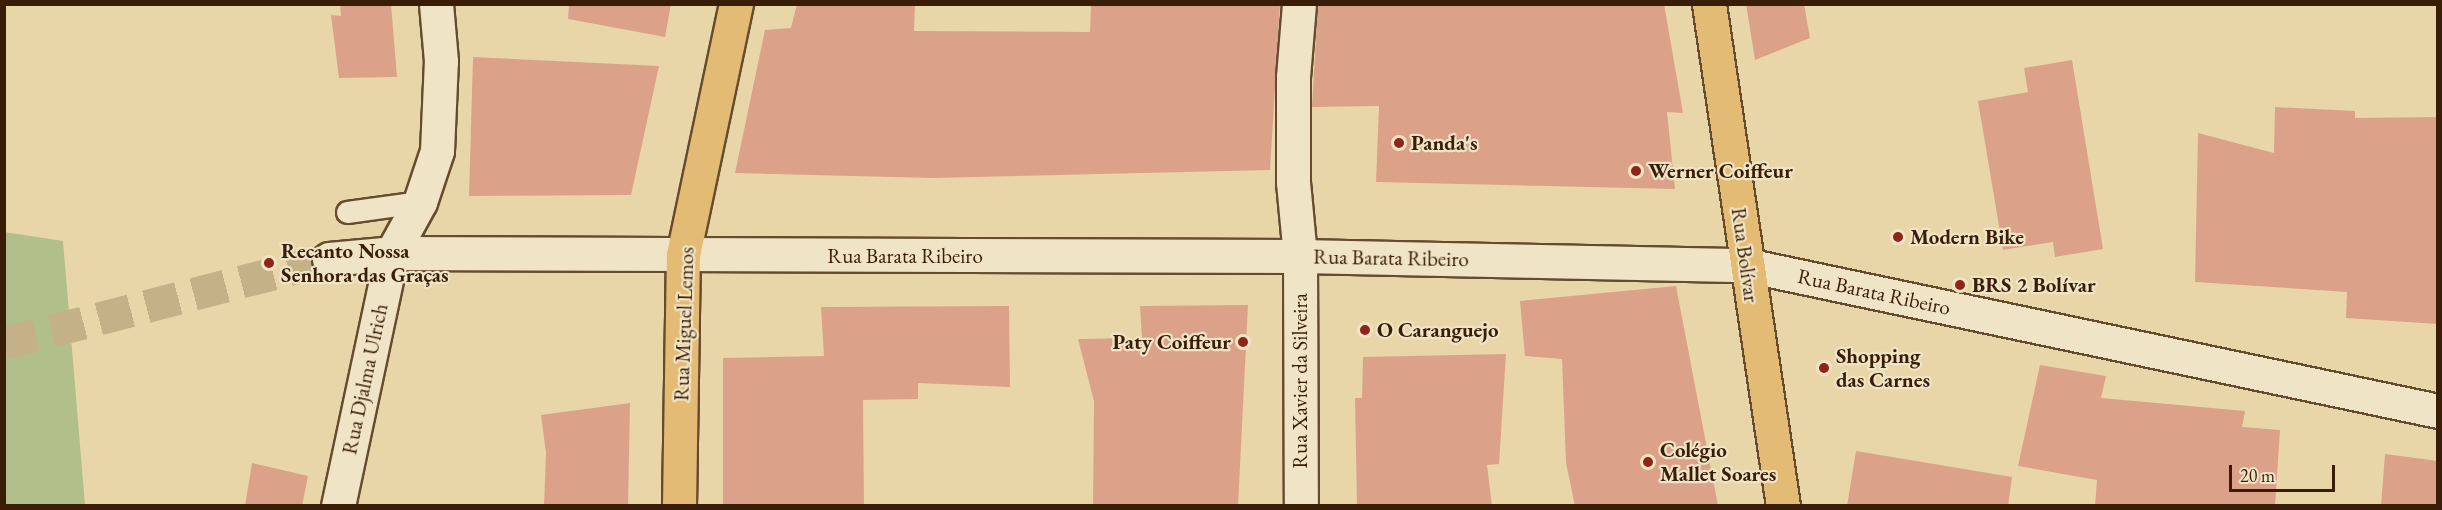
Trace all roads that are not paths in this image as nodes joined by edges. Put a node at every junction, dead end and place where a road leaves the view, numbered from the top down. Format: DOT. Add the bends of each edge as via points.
graph roads {
  1 [pos="436,4"];
  2 [pos="736,4"];
  3 [pos="1299,4"];
  4 [pos="1709,4"];
  5 [pos="420,202"];
  6 [pos="347,212"];
  7 [pos="392,253"];
  8 [pos="683,255"];
  9 [pos="1300,256"];
  10 [pos="329,259"];
  11 [pos="1746,265"];
  12 [pos="2438,411"];
  13 [pos="338,506"];
  14 [pos="679,506"];
  15 [pos="1301,506"];
  16 [pos="1783,506"];
  1 -- 5 [label="main road, Rua Djalma Ulrich" via="441,61 437,151"];
  2 -- 8 [label="main road, Rua Miguel Lemos"];
  3 -- 9 [label="main road, Rua Xavier da Silveira" via="1293,77 1293,182"];
  4 -- 11 [label="main road, Rua Bolívar"];
  5 -- 6 [label="lane"];
  5 -- 7 [label="main road, Rua Djalma Ulrich"];
  7 -- 8 [label="main road, Rua Barata Ribeiro"];
  7 -- 10 [label="main road, Rua Barata Ribeiro"];
  7 -- 13 [label="main road, Rua Djalma Ulrich"];
  8 -- 9 [label="main road, Rua Barata Ribeiro"];
  8 -- 14 [label="main road, Rua Miguel Lemos"];
  9 -- 11 [label="main road, Rua Barata Ribeiro"];
  9 -- 15 [label="main road, Rua Xavier da Silveira"];
  11 -- 12 [label="main road, Rua Barata Ribeiro"];
  11 -- 16 [label="main road, Rua Bolívar"];
}
